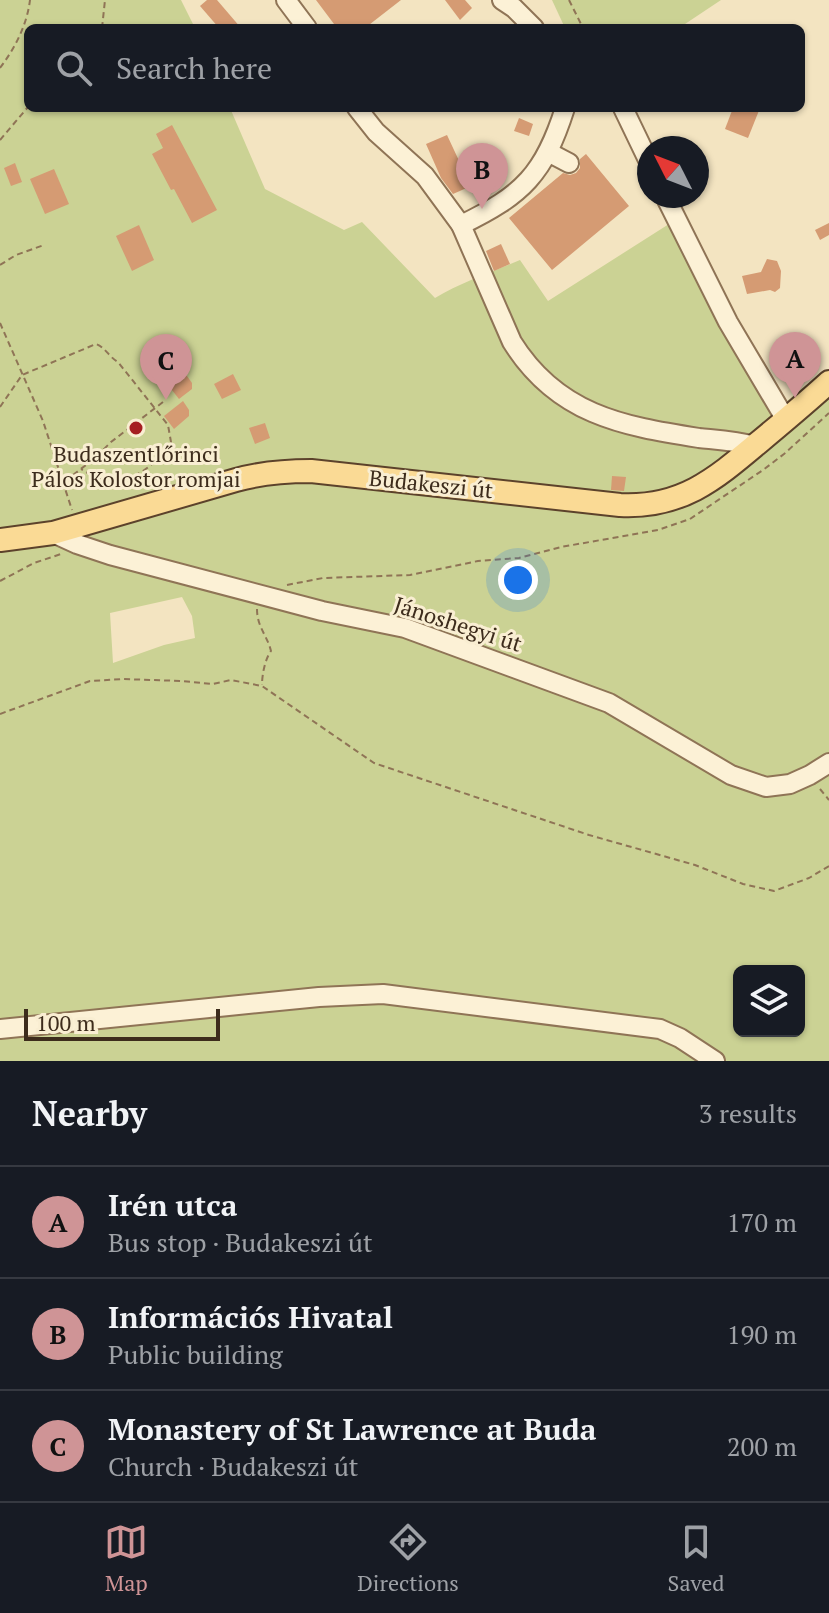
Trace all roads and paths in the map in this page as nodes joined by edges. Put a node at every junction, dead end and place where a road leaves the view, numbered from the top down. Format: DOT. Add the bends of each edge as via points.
graph roads {
  1 [pos="30,0"];
  2 [pos="105,0"];
  3 [pos="286,0"];
  4 [pos="502,0"];
  5 [pos="569,0"];
  6 [pos="102,24"];
  7 [pos="304,24"];
  8 [pos="530,24"];
  9 [pos="581,24"];
  10 [pos="0,68"];
  11 [pos="24,112"];
  12 [pos="360,112"];
  13 [pos="625,112"];
  14 [pos="561,114"];
  15 [pos="637,137"];
  16 [pos="0,140"];
  17 [pos="548,152"];
  18 [pos="569,163"];
  19 [pos="671,208"];
  20 [pos="461,225"];
  21 [pos="44,245"];
  22 [pos="0,265"];
  23 [pos="0,323"];
  24 [pos="22,375"];
  25 [pos="829,382"];
  26 [pos="163,402"];
  27 [pos="0,407"];
  28 [pos="154,409"];
  29 [pos="829,413"];
  30 [pos="771,433"];
  31 [pos="81,469"];
  32 [pos="64,482"];
  33 [pos="77,536"];
  34 [pos="0,540"];
  35 [pos="0,581"];
  36 [pos="287,585"];
  37 [pos="257,593"];
  38 [pos="262,686"];
  39 [pos="0,714"];
  40 [pos="829,763"];
  41 [pos="829,866"];
  42 [pos="0,1029"];
  43 [pos="715,1061"];
  1 -- 10 [label="path" via="22,29"];
  2 -- 6 [label="path"];
  3 -- 7 [label="street"];
  4 -- 8 [label="street"];
  5 -- 9 [label="path"];
  11 -- 16 [label="path"];
  12 -- 20 [label="street" via="425,176"];
  13 -- 15 [label="street"];
  14 -- 17 [label="street"];
  17 -- 18 [label="street"];
  17 -- 20 [label="street" via="523,187"];
  19 -- 30 [label="street" via="728,322"];
  20 -- 30 [label="street" via="512,342 548,386 574,404 599,416 665,432 736,441"];
  21 -- 22 [label="path"];
  23 -- 24 [label="path"];
  24 -- 27 [label="path"];
  24 -- 28 [label="path" via="96,344 118,362"];
  24 -- 32 [label="path"];
  25 -- 30 [label="main road, Budakeszi út"];
  26 -- 28 [label="path"];
  28 -- 31 [label="path"];
  28 -- 31 [label="path" via="168,425 171,442 162,455 135,477 104,480"];
  29 -- 36 [label="path" via="763,470 690,519 658,530 410,575 323,578"];
  30 -- 33 [label="main road, Budakeszi út" via="702,487 643,505 286,471 236,480"];
  31 -- 32 [label="path"];
  32 -- 33 [label="path"];
  33 -- 34 [label="main road, Budakeszi út" via="53,533"];
  33 -- 35 [label="path" via="61,554"];
  33 -- 37 [label="street, Jánoshegyi út" via="110,555"];
  37 -- 38 [label="path" via="259,626 271,651"];
  37 -- 40 [label="street, Jánoshegyi út" via="405,628 609,703 731,775 766,787 790,784"];
  38 -- 39 [label="path" via="231,680 90,681"];
  38 -- 41 [label="path" via="374,763 576,831 774,891"];
  42 -- 43 [label="street" via="383,994 660,1029"];
}
